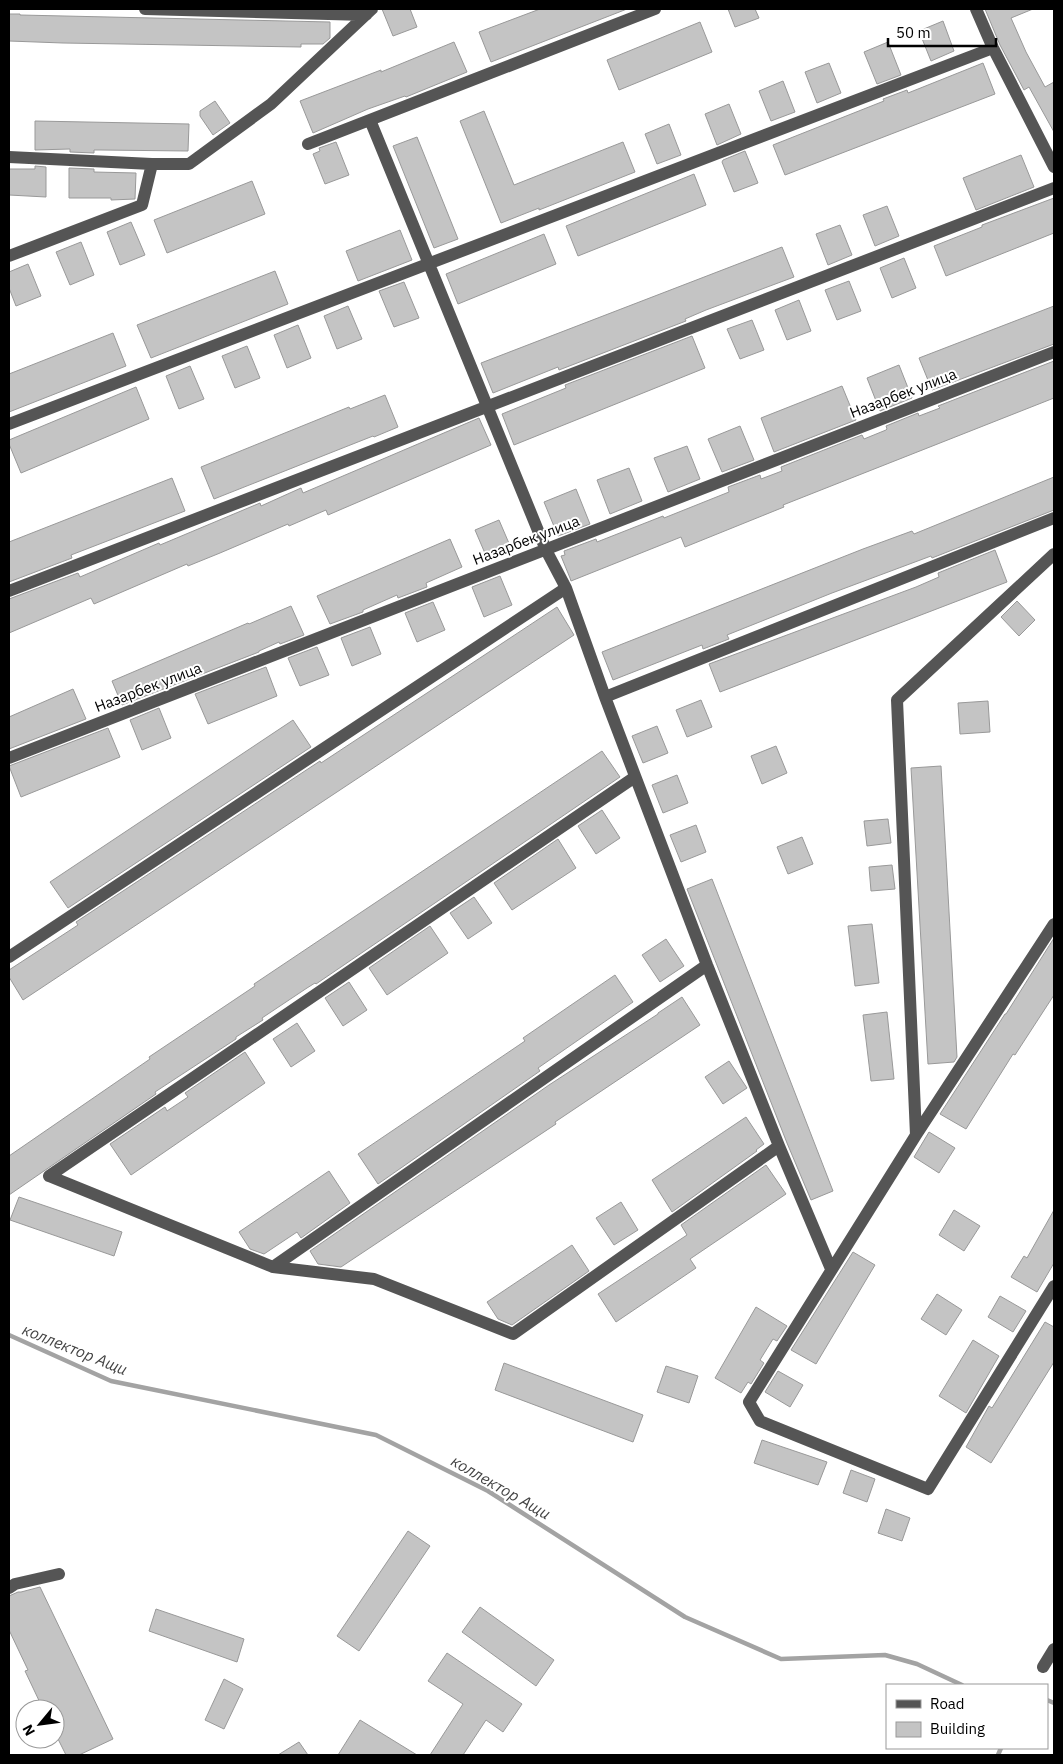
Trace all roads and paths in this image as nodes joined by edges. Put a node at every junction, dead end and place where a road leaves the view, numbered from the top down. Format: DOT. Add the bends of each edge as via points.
graph roads {
  1 [pos="145,9"];
  2 [pos="655,9"];
  3 [pos="976,9"];
  4 [pos="369,12"];
  5 [pos="993,48"];
  6 [pos="370,120"];
  7 [pos="308,144"];
  8 [pos="9,157"];
  9 [pos="152,164"];
  10 [pos="1054,167"];
  11 [pos="1054,188"];
  12 [pos="9,256"];
  13 [pos="430,263"];
  14 [pos="1054,352"];
  15 [pos="486,406"];
  16 [pos="9,424"];
  17 [pos="1054,518"];
  18 [pos="546,550"];
  19 [pos="1054,554"];
  20 [pos="566,588"];
  21 [pos="9,591"];
  22 [pos="605,696"];
  23 [pos="9,758"];
  24 [pos="636,776"];
  25 [pos="1054,924"];
  26 [pos="9,957"];
  27 [pos="707,965"];
  28 [pos="916,1135"];
  29 [pos="779,1146"];
  30 [pos="273,1267"];
  31 [pos="832,1269"];
  32 [pos="1054,1286"];
  33 [pos="59,1574"];
  34 [pos="9,1588"];
  35 [pos="1054,1650"];
  36 [pos="1043,1667"];
  1 -- 4 [label="street"];
  2 -- 6 [label="street"];
  3 -- 5 [label="street"];
  4 -- 9 [label="street" via="271,104 189,164"];
  5 -- 10 [label="street"];
  5 -- 13 [label="street"];
  6 -- 7 [label="street"];
  6 -- 13 [label="street"];
  8 -- 9 [label="street"];
  9 -- 12 [label="street" via="142,205"];
  11 -- 15 [label="street"];
  13 -- 15 [label="street"];
  13 -- 16 [label="street"];
  14 -- 18 [label="street, Назарбек улица"];
  15 -- 18 [label="street"];
  15 -- 21 [label="street"];
  17 -- 22 [label="street"];
  18 -- 20 [label="street"];
  18 -- 23 [label="street, Назарбек улица"];
  19 -- 28 [label="street" via="897,700"];
  20 -- 22 [label="street"];
  20 -- 26 [label="street"];
  22 -- 24 [label="street"];
  24 -- 27 [label="street"];
  24 -- 30 [label="street" via="49,1176"];
  25 -- 28 [label="street"];
  27 -- 29 [label="street"];
  27 -- 30 [label="street"];
  28 -- 31 [label="street"];
  29 -- 30 [label="street" via="513,1334 374,1280"];
  29 -- 31 [label="street"];
  31 -- 32 [label="street" via="749,1402 760,1421 928,1489"];
  33 -- 34 [label="street"];
  35 -- 36 [label="street"];
}
